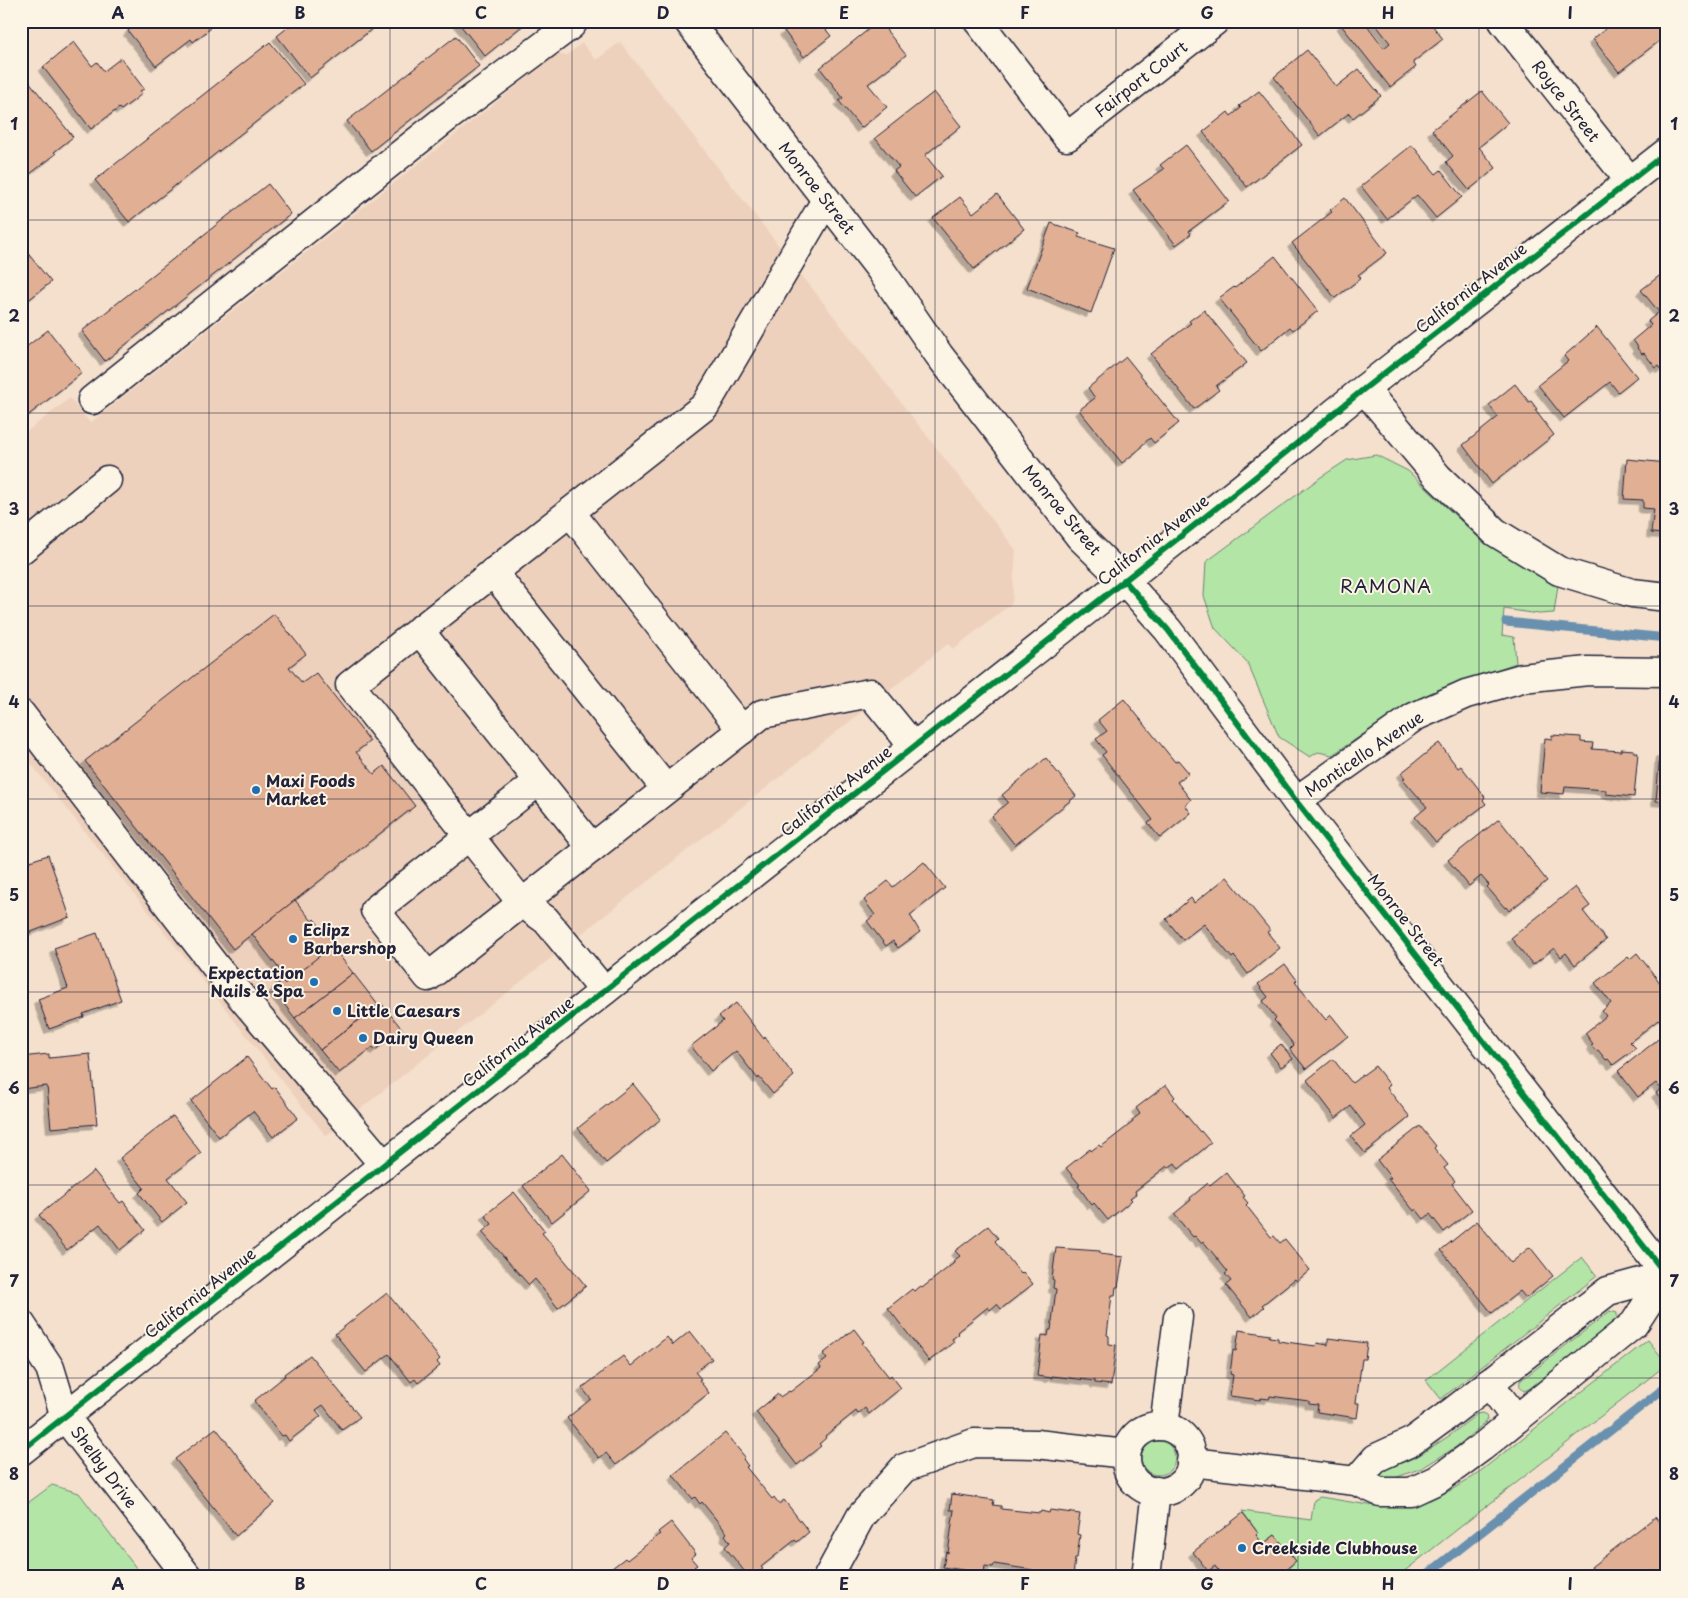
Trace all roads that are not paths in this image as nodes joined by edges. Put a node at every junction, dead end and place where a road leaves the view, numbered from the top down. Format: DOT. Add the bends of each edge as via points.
graph roads {
  1 [pos="574,21"];
  2 [pos="688,21"];
  3 [pos="978,21"];
  4 [pos="1216,21"];
  5 [pos="1503,21"];
  6 [pos="1667,152"];
  7 [pos="1630,181"];
  8 [pos="826,200"];
  9 [pos="1364,389"];
  10 [pos="92,400"];
  11 [pos="107,480"];
  12 [pos="570,512"];
  13 [pos="21,550"];
  14 [pos="493,572"];
  15 [pos="1124,580"];
  16 [pos="1667,597"];
  17 [pos="419,630"];
  18 [pos="1667,672"];
  19 [pos="21,714"];
  20 [pos="742,730"];
  21 [pos="914,747"];
  22 [pos="539,781"];
  23 [pos="666,789"];
  24 [pos="1296,800"];
  25 [pos="469,836"];
  26 [pos="592,848"];
  27 [pos="522,903"];
  28 [pos="604,992"];
  29 [pos="384,1165"];
  30 [pos="1666,1276"];
  31 [pos="1178,1317"];
  32 [pos="21,1324"];
  33 [pos="1489,1383"];
  34 [pos="65,1417"];
  35 [pos="1516,1420"];
  36 [pos="1164,1426"];
  37 [pos="21,1451"];
  38 [pos="1126,1454"];
  39 [pos="1192,1462"];
  40 [pos="1356,1481"];
  41 [pos="1156,1491"];
  42 [pos="188,1577"];
  43 [pos="828,1577"];
  44 [pos="1146,1577"];
  1 -- 10 [label="main road" via="445,119"];
  2 -- 8 [label="main road, Monroe Street"];
  3 -- 4 [label="main road, Fairport Court" via="1067,137"];
  5 -- 7 [label="main road, Royce Street"];
  6 -- 7 [label="main road, California Avenue"];
  7 -- 9 [label="main road, California Avenue"];
  8 -- 12 [label="main road" via="705,406"];
  8 -- 15 [label="main road, Monroe Street" via="880,269 939,355 1080,537"];
  9 -- 15 [label="main road, California Avenue"];
  9 -- 16 [label="main road" via="1438,477 1495,532 1559,571 1632,593"];
  11 -- 13 [label="main road"];
  12 -- 14 [label="main road"];
  12 -- 20 [label="main road"];
  14 -- 17 [label="main road"];
  14 -- 23 [label="main road"];
  15 -- 21 [label="main road, California Avenue"];
  15 -- 24 [label="main road, Monroe Street" via="1168,630"];
  17 -- 22 [label="main road"];
  17 -- 25 [label="main road" via="350,685"];
  18 -- 24 [label="main road, Monticello Avenue" via="1588,671 1522,678 1466,694 1414,717"];
  19 -- 29 [label="main road" via="216,967"];
  20 -- 21 [label="main road" via="762,714 870,693"];
  20 -- 23 [label="main road"];
  21 -- 28 [label="main road, California Avenue"];
  22 -- 25 [label="main road"];
  22 -- 26 [label="main road"];
  23 -- 26 [label="main road"];
  24 -- 30 [label="main road, Monroe Street"];
  25 -- 27 [label="main road"];
  25 -- 27 [label="main road" via="375,910 428,977"];
  26 -- 27 [label="main road"];
  27 -- 28 [label="main road" via="546,920"];
  28 -- 29 [label="main road, California Avenue"];
  29 -- 34 [label="main road, California Avenue"];
  30 -- 33 [label="main road" via="1608,1291"];
  30 -- 35 [label="main road" via="1634,1324"];
  31 -- 36 [label="main road"];
  32 -- 34 [label="main road, Shelby Drive" via="50,1368"];
  33 -- 35 [label="main road"];
  33 -- 40 [label="main road" via="1410,1442 1376,1458"];
  34 -- 37 [label="main road, California Avenue"];
  34 -- 42 [label="main road, Shelby Drive"];
  35 -- 40 [label="main road" via="1437,1480 1411,1492 1380,1492"];
  36 -- 38 [label="main road" via="1153,1426 1135,1436"];
  36 -- 39 [label="main road" via="1188,1442"];
  38 -- 41 [label="main road" via="1126,1464 1136,1483"];
  38 -- 43 [label="main road" via="1036,1444 974,1443 904,1468 861,1516"];
  39 -- 40 [label="main road"];
  39 -- 41 [label="main road" via="1180,1484 1166,1491"];
  41 -- 44 [label="main road"];
}
